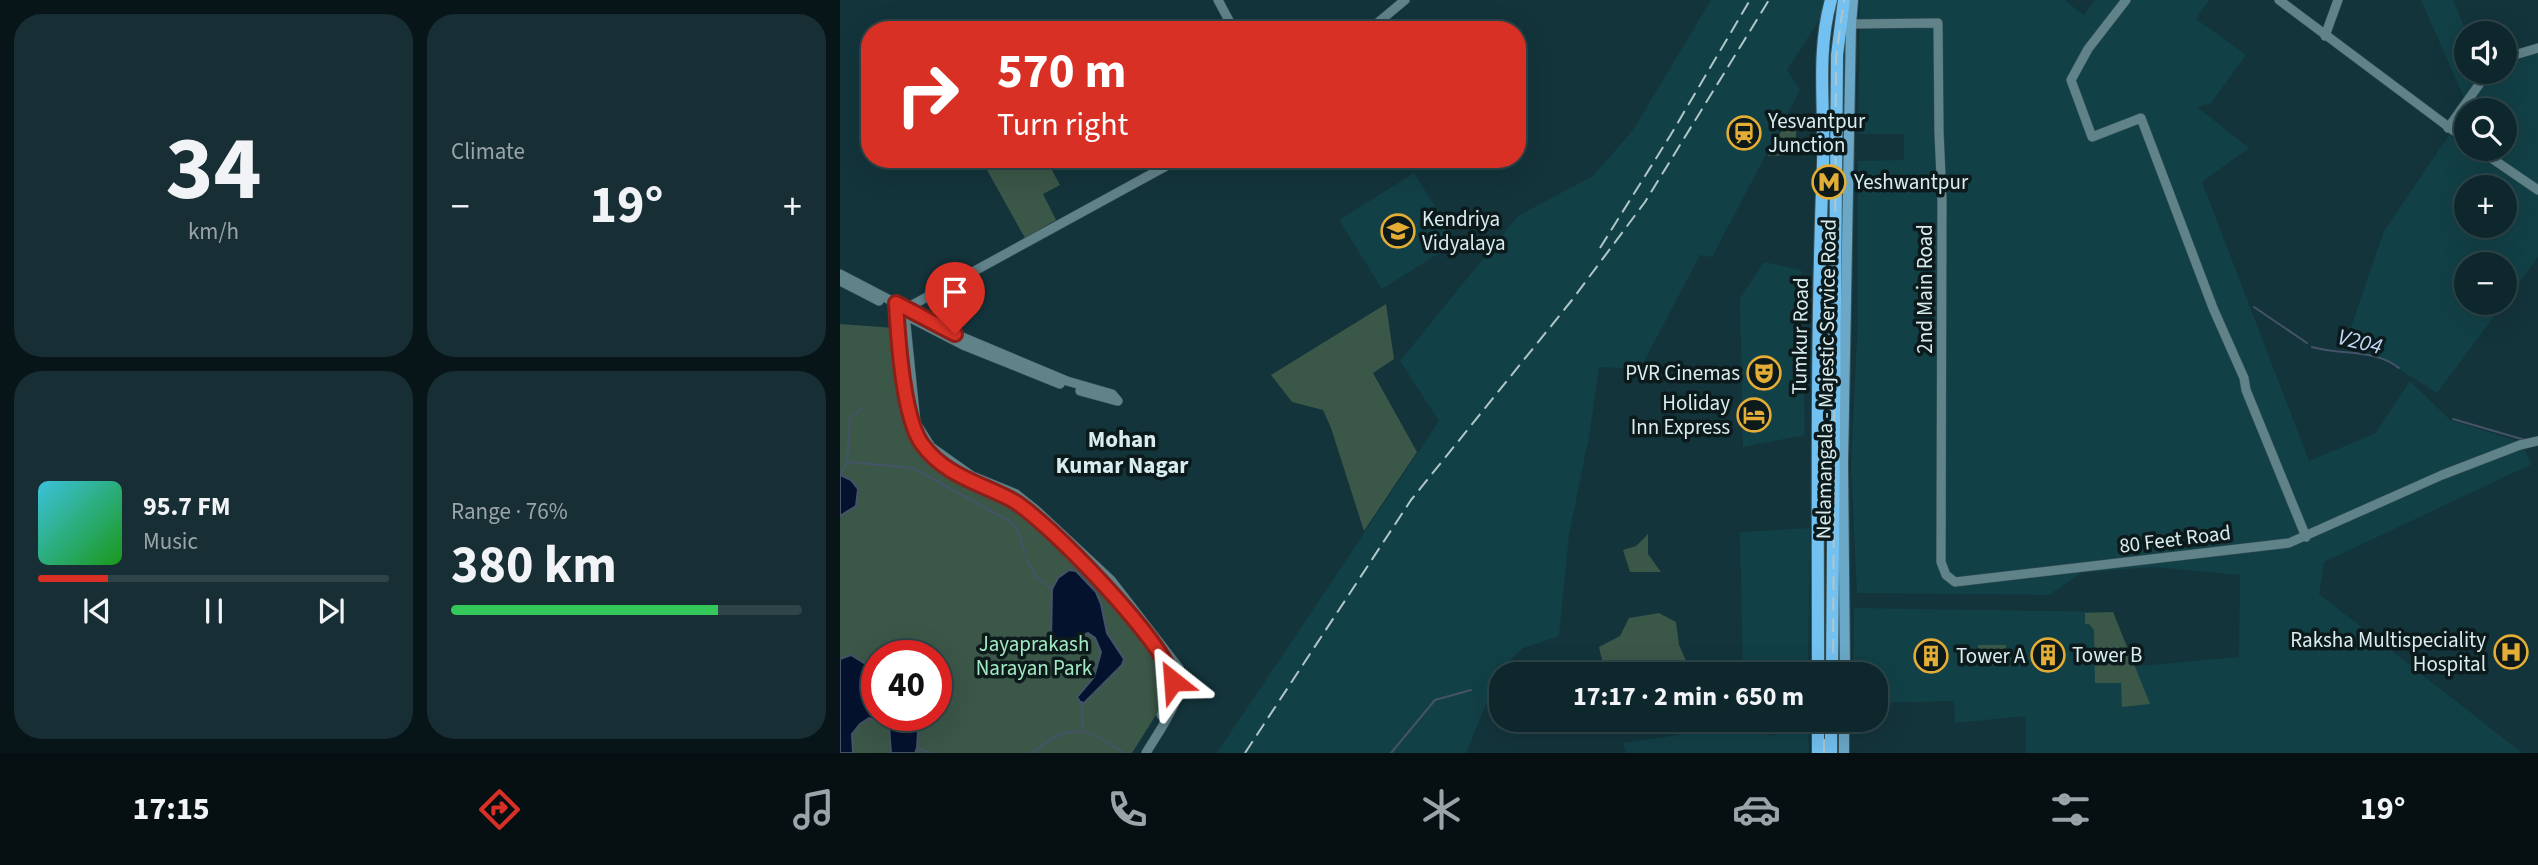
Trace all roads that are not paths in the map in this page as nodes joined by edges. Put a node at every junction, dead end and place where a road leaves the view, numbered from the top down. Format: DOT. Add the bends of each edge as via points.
graph roads {
  1 [pos="1218,0"];
  2 [pos="1405,0"];
  3 [pos="1830,0"];
  4 [pos="1844,0"];
  5 [pos="1853,0"];
  6 [pos="2126,0"];
  7 [pos="2279,0"];
  8 [pos="2338,0"];
  9 [pos="1229,21"];
  10 [pos="1380,21"];
  11 [pos="1851,24"];
  12 [pos="2325,36"];
  13 [pos="2538,48"];
  14 [pos="2517,54"];
  15 [pos="2479,84"];
  16 [pos="2448,128"];
  17 [pos="2454,132"];
  18 [pos="2496,161"];
  19 [pos="1162,168"];
  20 [pos="2538,190"];
  21 [pos="840,274"];
  22 [pos="840,281"];
  23 [pos="901,309"];
  24 [pos="1118,401"];
  25 [pos="1941,429"];
  26 [pos="2538,441"];
  27 [pos="2306,537"];
  28 [pos="1166,657"];
  29 [pos="1818,662"];
  30 [pos="1832,662"];
  31 [pos="1844,662"];
  32 [pos="1818,732"];
  33 [pos="1831,732"];
  34 [pos="1844,732"];
  35 [pos="1139,753"];
  36 [pos="1146,753"];
  37 [pos="1818,753"];
  38 [pos="1831,753"];
  39 [pos="1844,753"];
  1 -- 9 [label="street"];
  2 -- 10 [label="street"];
  3 -- 29 [label="highway, Tumkur Road" via="1822,60"];
  4 -- 30 [label="highway, Tumkur Road" via="1837,69"];
  5 -- 11 [label="main road, Nelamangala - Majestic Service Road"];
  6 -- 27 [label="street" via="2071,80 2092,136 2141,118"];
  7 -- 12 [label="street"];
  8 -- 12 [label="street"];
  11 -- 25 [label="street, 2nd Main Road" via="1938,23"];
  11 -- 31 [label="main road, Nelamangala - Majestic Service Road"];
  12 -- 16 [label="street"];
  13 -- 14 [label="street"];
  15 -- 16 [label="street"];
  16 -- 17 [label="street"];
  18 -- 20 [label="street"];
  19 -- 23 [label="street"];
  21 -- 23 [label="street"];
  22 -- 23 [label="street"];
  23 -- 24 [label="street" via="963,345"];
  23 -- 28 [label="street" via="916,423 931,447 972,477 1016,494 1111,580"];
  25 -- 27 [label="street, 80 Feet Road" via="1941,562 1946,576 1955,582 2289,543"];
  26 -- 27 [label="street, 80 Feet Road" via="2390,496"];
  28 -- 35 [label="street" via="1172,672 1171,692"];
  28 -- 36 [label="street" via="1179,668 1180,681 1174,705"];
  32 -- 37 [label="highway"];
  33 -- 38 [label="highway"];
  34 -- 39 [label="main road"];
}
